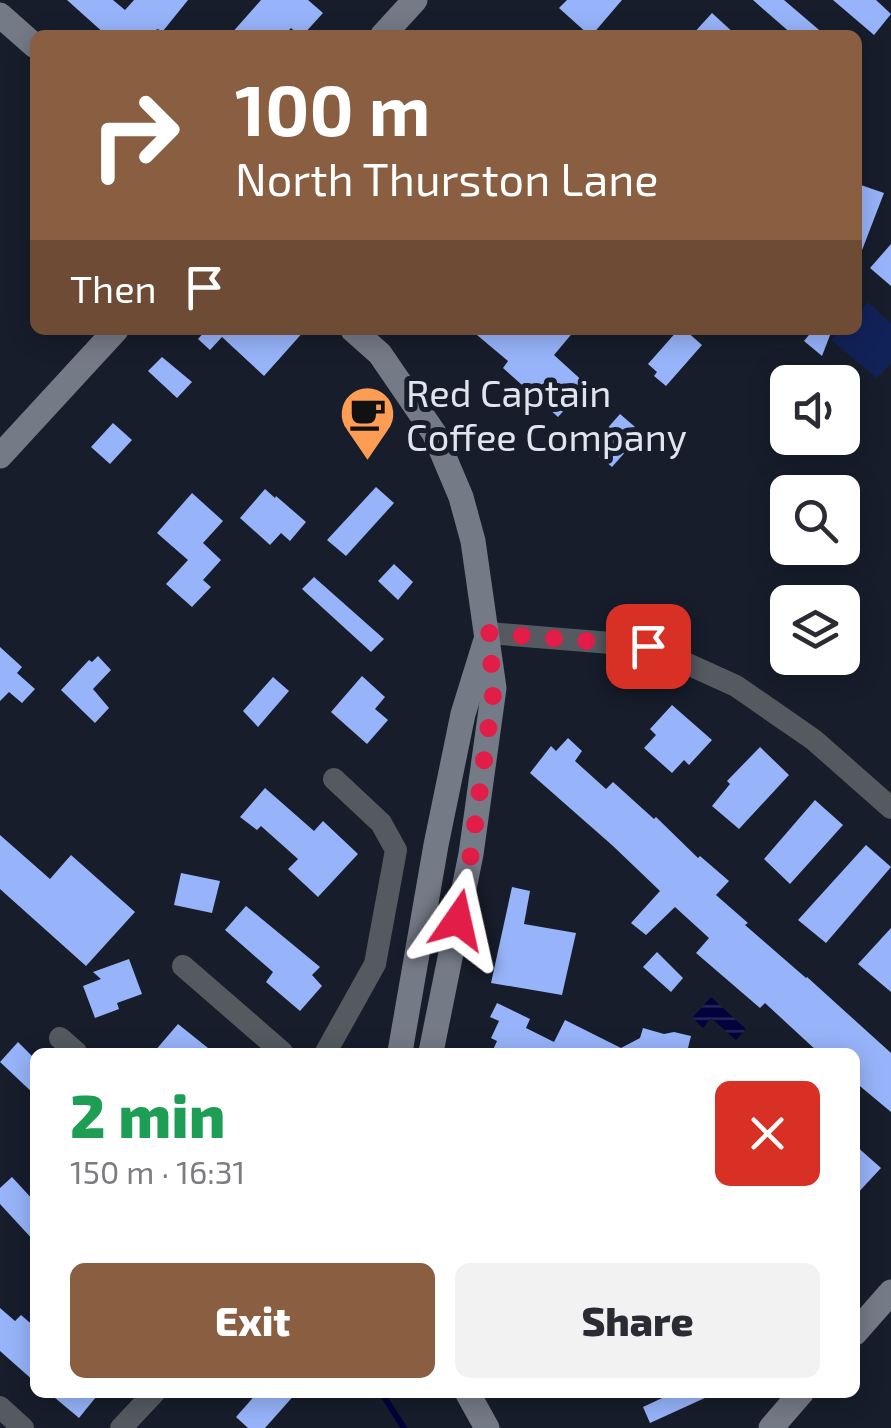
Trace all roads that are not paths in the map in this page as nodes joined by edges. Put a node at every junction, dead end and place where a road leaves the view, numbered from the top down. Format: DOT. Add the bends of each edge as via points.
graph roads {
  1 [pos="414,0"];
  2 [pos="0,15"];
  3 [pos="387,30"];
  4 [pos="30,42"];
  5 [pos="111,335"];
  6 [pos="359,335"];
  7 [pos="0,456"];
  8 [pos="488,633"];
  9 [pos="334,779"];
  10 [pos="891,808"];
  11 [pos="183,966"];
  12 [pos="277,1048"];
  13 [pos="328,1048"];
  14 [pos="401,1048"];
  15 [pos="432,1048"];
  16 [pos="891,1292"];
  17 [pos="860,1327"];
  18 [pos="150,1398"];
  19 [pos="470,1398"];
  20 [pos="797,1398"];
  21 [pos="0,1407"];
  22 [pos="24,1428"];
  23 [pos="122,1428"];
  24 [pos="487,1428"];
  25 [pos="771,1428"];
  1 -- 3 [label="main road"];
  2 -- 4 [label="main road"];
  5 -- 7 [label="main road"];
  6 -- 8 [label="main road" via="434,433 474,541"];
  8 -- 10 [label="street" via="648,646 736,686 814,740"];
  8 -- 14 [label="main road" via="463,714"];
  8 -- 15 [label="main road" via="494,688 471,854"];
  9 -- 13 [label="street" via="381,823 396,850 375,964"];
  11 -- 12 [label="street"];
  16 -- 17 [label="main road"];
  18 -- 23 [label="street"];
  19 -- 24 [label="main road"];
  20 -- 25 [label="main road"];
  21 -- 22 [label="street"];
}
